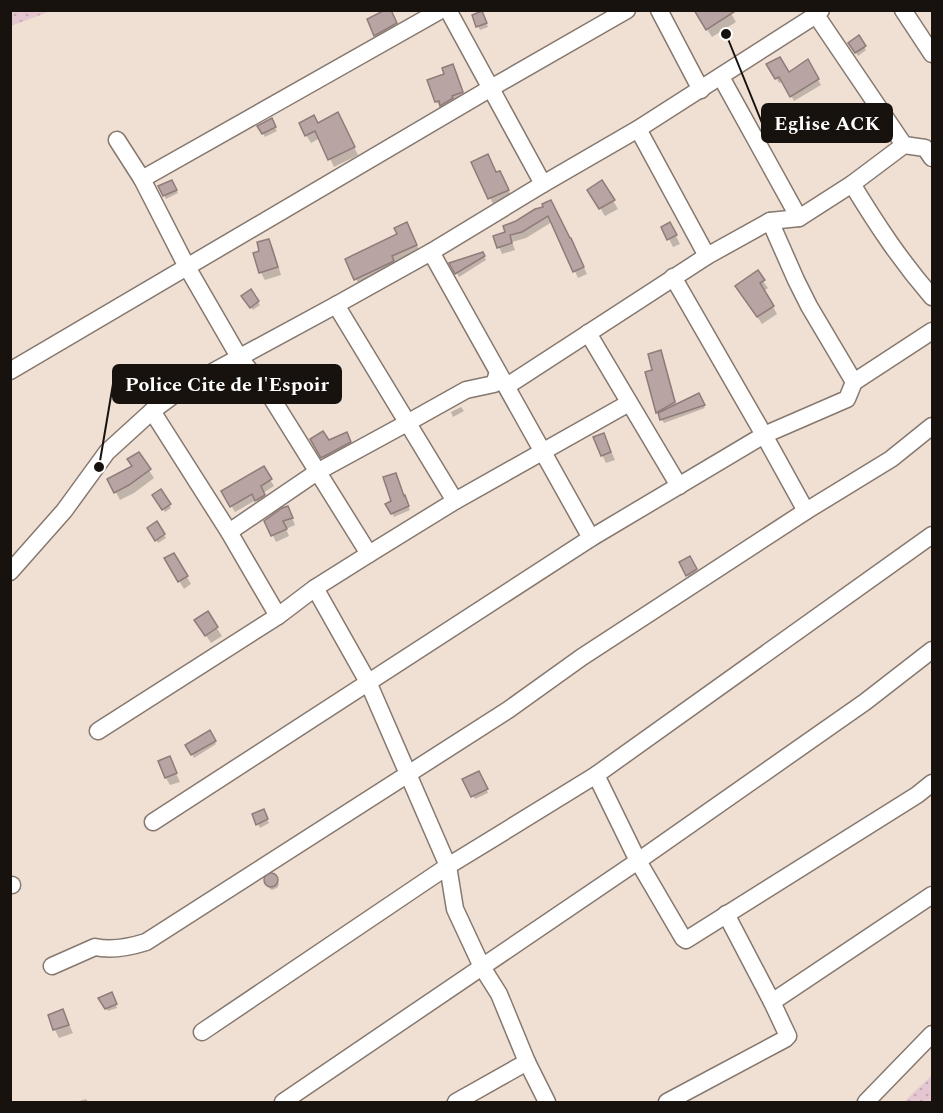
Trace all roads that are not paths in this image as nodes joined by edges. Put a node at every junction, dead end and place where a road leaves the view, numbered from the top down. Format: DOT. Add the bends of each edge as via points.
graph roads {
  1 [pos="441,10"];
  2 [pos="448,10"];
  3 [pos="627,10"];
  4 [pos="659,10"];
  5 [pos="903,10"];
  6 [pos="818,13"];
  7 [pos="933,54"];
  8 [pos="721,77"];
  9 [pos="491,88"];
  10 [pos="701,90"];
  11 [pos="638,129"];
  12 [pos="117,140"];
  13 [pos="904,145"];
  14 [pos="933,158"];
  15 [pos="142,179"];
  16 [pos="543,184"];
  17 [pos="852,184"];
  18 [pos="799,218"];
  19 [pos="770,221"];
  20 [pos="431,252"];
  21 [pos="707,256"];
  22 [pos="187,267"];
  23 [pos="673,277"];
  24 [pos="933,297"];
  25 [pos="336,305"];
  26 [pos="933,331"];
  27 [pos="588,333"];
  28 [pos="239,357"];
  29 [pos="10,371"];
  30 [pos="502,379"];
  31 [pos="854,382"];
  32 [pos="630,403"];
  33 [pos="152,411"];
  34 [pos="407,423"];
  35 [pos="933,426"];
  36 [pos="764,435"];
  37 [pos="543,452"];
  38 [pos="317,472"];
  39 [pos="678,486"];
  40 [pos="455,501"];
  41 [pos="806,511"];
  42 [pos="229,532"];
  43 [pos="933,535"];
  44 [pos="591,538"];
  45 [pos="369,554"];
  46 [pos="10,572"];
  47 [pos="315,588"];
  48 [pos="278,616"];
  49 [pos="933,650"];
  50 [pos="368,682"];
  51 [pos="98,731"];
  52 [pos="408,773"];
  53 [pos="596,775"];
  54 [pos="933,783"];
  55 [pos="153,822"];
  56 [pos="638,861"];
  57 [pos="448,866"];
  58 [pos="933,895"];
  59 [pos="726,914"];
  60 [pos="52,966"];
  61 [pos="482,967"];
  62 [pos="772,1002"];
  63 [pos="202,1032"];
  64 [pos="933,1034"];
  65 [pos="527,1062"];
  66 [pos="283,1102"];
  67 [pos="456,1102"];
  68 [pos="548,1102"];
  69 [pos="668,1102"];
  70 [pos="866,1102"];
  1 -- 15 [label="street"];
  2 -- 9 [label="street"];
  3 -- 9 [label="street"];
  4 -- 10 [label="street"];
  5 -- 7 [label="street"];
  6 -- 8 [label="street"];
  6 -- 13 [label="street"];
  8 -- 10 [label="street"];
  8 -- 18 [label="street"];
  9 -- 16 [label="street"];
  9 -- 22 [label="street"];
  10 -- 11 [label="street"];
  11 -- 16 [label="street"];
  11 -- 21 [label="street"];
  12 -- 15 [label="street"];
  13 -- 14 [label="street" via="925,148"];
  13 -- 17 [label="street"];
  15 -- 22 [label="street"];
  16 -- 20 [label="street"];
  17 -- 18 [label="street"];
  17 -- 24 [label="street" via="876,224"];
  18 -- 19 [label="street"];
  19 -- 21 [label="street"];
  19 -- 31 [label="street" via="809,306"];
  20 -- 25 [label="street"];
  20 -- 30 [label="street"];
  21 -- 23 [label="street"];
  22 -- 28 [label="street"];
  22 -- 29 [label="street"];
  23 -- 27 [label="street"];
  23 -- 36 [label="street"];
  25 -- 28 [label="street"];
  25 -- 34 [label="street"];
  26 -- 31 [label="street"];
  27 -- 30 [label="street"];
  27 -- 32 [label="street"];
  28 -- 33 [label="street" via="183,388"];
  28 -- 38 [label="street" via="271,397"];
  30 -- 34 [label="street" via="466,390"];
  30 -- 37 [label="street"];
  31 -- 36 [label="street" via="847,399"];
  32 -- 37 [label="street"];
  32 -- 39 [label="street"];
  33 -- 42 [label="street"];
  33 -- 46 [label="street" via="107,452 64,512"];
  34 -- 38 [label="street"];
  34 -- 40 [label="street"];
  35 -- 41 [label="street" via="891,459"];
  36 -- 39 [label="street"];
  36 -- 41 [label="street"];
  37 -- 40 [label="street"];
  37 -- 44 [label="street"];
  38 -- 42 [label="street"];
  38 -- 45 [label="street"];
  39 -- 44 [label="street"];
  40 -- 45 [label="street"];
  41 -- 52 [label="street"];
  42 -- 48 [label="street"];
  43 -- 53 [label="street"];
  44 -- 50 [label="street"];
  45 -- 47 [label="street"];
  47 -- 48 [label="street"];
  47 -- 50 [label="street"];
  48 -- 51 [label="street"];
  49 -- 56 [label="street"];
  50 -- 52 [label="street"];
  50 -- 55 [label="street"];
  52 -- 57 [label="street"];
  52 -- 60 [label="street" via="146,942 119,948 95,947"];
  53 -- 56 [label="street"];
  53 -- 57 [label="street"];
  54 -- 59 [label="street"];
  56 -- 59 [label="street" via="684,939"];
  56 -- 61 [label="street"];
  57 -- 61 [label="street" via="455,909"];
  57 -- 63 [label="street"];
  58 -- 62 [label="street"];
  59 -- 62 [label="street"];
  61 -- 65 [label="street" via="499,994"];
  61 -- 66 [label="street"];
  62 -- 69 [label="street" via="787,1038"];
  64 -- 70 [label="street"];
  65 -- 67 [label="street"];
  65 -- 68 [label="street"];
}
